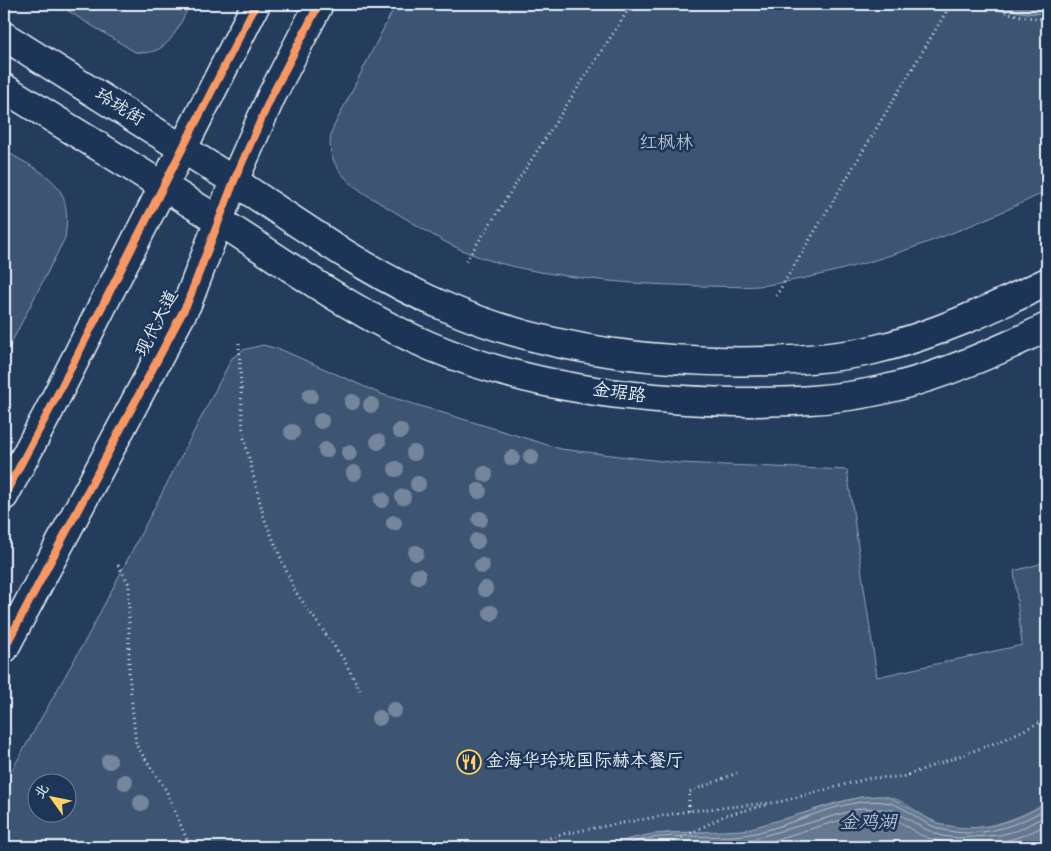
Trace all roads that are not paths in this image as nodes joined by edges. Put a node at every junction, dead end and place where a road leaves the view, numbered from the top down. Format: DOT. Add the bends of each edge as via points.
graph roads {
  1 [pos="256,4"];
  2 [pos="319,4"];
  3 [pos="4,36"];
  4 [pos="4,88"];
  5 [pos="182,147"];
  6 [pos="234,181"];
  7 [pos="164,185"];
  8 [pos="218,220"];
  9 [pos="1047,282"];
  10 [pos="1047,327"];
  11 [pos="4,496"];
  12 [pos="4,649"];
  1 -- 5 [label="main road"];
  2 -- 6 [label="main road, 现代大道"];
  3 -- 5 [label="main road, 玲珑街"];
  4 -- 7 [label="main road"];
  5 -- 6 [label="main road, 玲珑街"];
  5 -- 7 [label="main road"];
  6 -- 8 [label="main road, 现代大道"];
  6 -- 9 [label="main road" via="356,260 447,308 528,336 620,354 752,361 847,355 904,341 958,322"];
  7 -- 8 [label="main road"];
  7 -- 11 [label="main road"];
  8 -- 10 [label="main road, 金琚路" via="335,296 430,346 517,376 614,394 684,401 752,402 853,396 925,378 999,350"];
  8 -- 12 [label="main road, 现代大道" via="187,304"];
}
